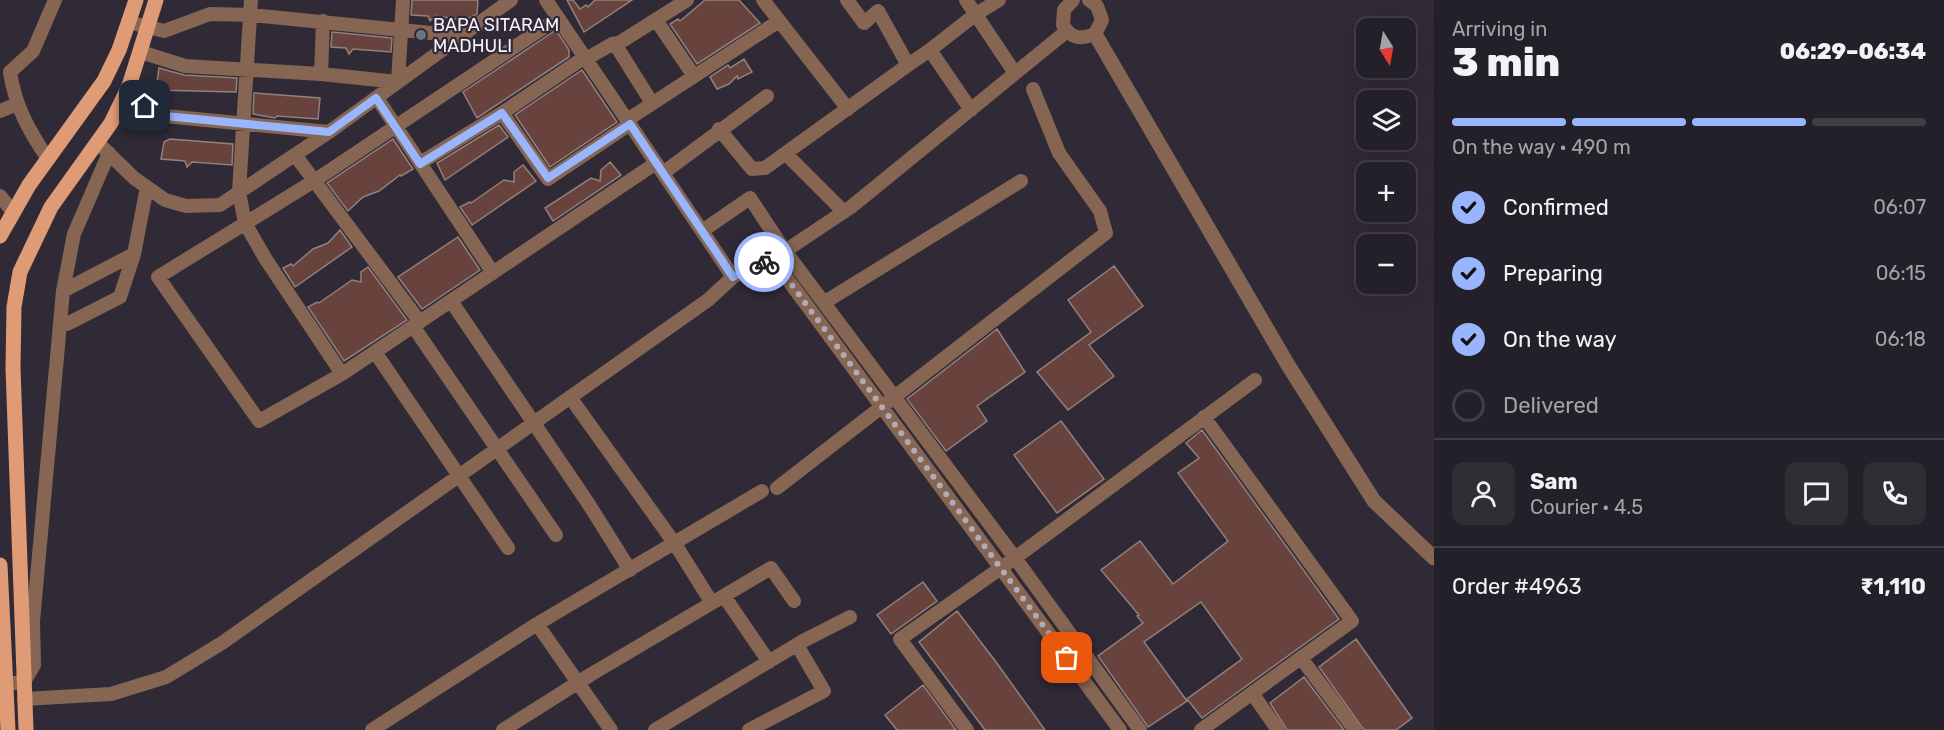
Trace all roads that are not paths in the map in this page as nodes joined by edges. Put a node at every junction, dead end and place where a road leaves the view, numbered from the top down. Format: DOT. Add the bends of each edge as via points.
graph roads {
  1 [pos="55,0"];
  2 [pos="136,0"];
  3 [pos="156,0"];
  4 [pos="251,0"];
  5 [pos="403,0"];
  6 [pos="511,0"];
  7 [pos="546,0"];
  8 [pos="687,0"];
  9 [pos="763,0"];
  10 [pos="848,0"];
  11 [pos="966,0"];
  12 [pos="999,0"];
  13 [pos="1073,0"];
  14 [pos="1089,0"];
  15 [pos="672,4"];
  16 [pos="975,14"];
  17 [pos="250,15"];
  18 [pos="558,18"];
  19 [pos="656,20"];
  20 [pos="323,21"];
  21 [pos="779,21"];
  22 [pos="128,22"];
  23 [pos="149,28"];
  24 [pos="402,30"];
  25 [pos="1067,31"];
  26 [pos="1095,34"];
  27 [pos="461,36"];
  28 [pos="615,44"];
  29 [pos="930,50"];
  30 [pos="141,52"];
  31 [pos="585,58"];
  32 [pos="908,65"];
  33 [pos="246,71"];
  34 [pos="1016,73"];
  35 [pos="321,74"];
  36 [pos="694,76"];
  37 [pos="398,82"];
  38 [pos="1033,89"];
  39 [pos="125,96"];
  40 [pos="766,96"];
  41 [pos="376,98"];
  42 [pos="652,103"];
  43 [pos="16,104"];
  44 [pos="848,109"];
  45 [pos="971,110"];
  46 [pos="0,111"];
  47 [pos="502,113"];
  48 [pos="243,122"];
  49 [pos="628,122"];
  50 [pos="396,126"];
  51 [pos="720,129"];
  52 [pos="329,132"];
  53 [pos="103,148"];
  54 [pos="786,154"];
  55 [pos="295,155"];
  56 [pos="48,159"];
  57 [pos="420,164"];
  58 [pos="660,168"];
  59 [pos="314,181"];
  60 [pos="1021,181"];
  61 [pos="147,187"];
  62 [pos="239,192"];
  63 [pos="0,196"];
  64 [pos="14,212"];
  65 [pos="844,212"];
  66 [pos="245,223"];
  67 [pos="702,231"];
  68 [pos="0,236"];
  69 [pos="785,251"];
  70 [pos="134,254"];
  71 [pos="772,258"];
  72 [pos="493,273"];
  73 [pos="733,277"];
  74 [pos="63,291"];
  75 [pos="451,301"];
  76 [pos="825,302"];
  77 [pos="60,324"];
  78 [pos="417,324"];
  79 [pos="375,352"];
  80 [pos="342,374"];
  81 [pos="1255,380"];
  82 [pos="570,397"];
  83 [pos="893,397"];
  84 [pos="881,406"];
  85 [pos="1204,417"];
  86 [pos="532,423"];
  87 [pos="496,448"];
  88 [pos="459,475"];
  89 [pos="777,488"];
  90 [pos="762,491"];
  91 [pos="556,535"];
  92 [pos="675,544"];
  93 [pos="508,548"];
  94 [pos="1015,558"];
  95 [pos="1434,558"];
  96 [pos="0,565"];
  97 [pos="1002,567"];
  98 [pos="630,570"];
  99 [pos="718,600"];
  100 [pos="794,601"];
  101 [pos="850,617"];
  102 [pos="537,624"];
  103 [pos="797,645"];
  104 [pos="1301,658"];
  105 [pos="769,662"];
  106 [pos="24,682"];
  107 [pos="579,682"];
  108 [pos="6,684"];
  109 [pos="1252,693"];
  110 [pos="24,699"];
  111 [pos="8,730"];
  112 [pos="26,730"];
  113 [pos="372,730"];
  114 [pos="502,730"];
  115 [pos="611,730"];
  116 [pos="655,730"];
  117 [pos="749,730"];
  118 [pos="967,730"];
  119 [pos="1120,730"];
  120 [pos="1140,730"];
  121 [pos="1202,730"];
  122 [pos="1278,730"];
  123 [pos="1355,730"];
  1 -- 43 [label="street" via="33,51 10,72"];
  2 -- 22 [label="main road"];
  3 -- 23 [label="main road"];
  4 -- 17 [label="street"];
  5 -- 24 [label="street"];
  6 -- 27 [label="street"];
  7 -- 18 [label="street"];
  8 -- 15 [label="street"];
  9 -- 21 [label="street"];
  10 -- 32 [label="street" via="864,23 878,11"];
  11 -- 16 [label="street"];
  12 -- 16 [label="street"];
  13 -- 25 [label="street" via="1062,17"];
  14 -- 26 [label="street" via="1101,12"];
  15 -- 19 [label="street"];
  16 -- 29 [label="street"];
  16 -- 34 [label="street"];
  17 -- 20 [label="street"];
  17 -- 23 [label="street" via="210,14 164,31"];
  17 -- 33 [label="street"];
  18 -- 31 [label="street"];
  18 -- 50 [label="street"];
  19 -- 28 [label="street"];
  19 -- 36 [label="street"];
  20 -- 24 [label="street"];
  20 -- 35 [label="street"];
  21 -- 36 [label="street"];
  21 -- 44 [label="street"];
  22 -- 23 [label="street"];
  22 -- 56 [label="main road" via="104,81"];
  23 -- 30 [label="main road"];
  24 -- 27 [label="street"];
  24 -- 37 [label="street"];
  25 -- 26 [label="street" via="1081,39"];
  25 -- 34 [label="street"];
  26 -- 95 [label="street" via="1288,365 1374,501"];
  27 -- 37 [label="street"];
  28 -- 31 [label="street"];
  28 -- 42 [label="street"];
  29 -- 32 [label="street"];
  29 -- 45 [label="street"];
  30 -- 33 [label="street" via="184,66"];
  30 -- 39 [label="main road"];
  31 -- 47 [label="street"];
  31 -- 49 [label="street"];
  32 -- 44 [label="street"];
  33 -- 35 [label="street"];
  33 -- 48 [label="street"];
  34 -- 45 [label="street"];
  35 -- 37 [label="street"];
  36 -- 42 [label="street"];
  37 -- 41 [label="street"];
  38 -- 83 [label="street" via="1059,153 1100,211 1106,233"];
  39 -- 48 [label="street" via="165,116"];
  39 -- 53 [label="main road"];
  40 -- 51 [label="street"];
  41 -- 50 [label="street"];
  41 -- 52 [label="street"];
  42 -- 49 [label="street"];
  43 -- 46 [label="street"];
  43 -- 56 [label="street"];
  44 -- 54 [label="street"];
  45 -- 65 [label="street"];
  47 -- 49 [label="street" via="548,178"];
  47 -- 57 [label="street"];
  48 -- 52 [label="street"];
  48 -- 62 [label="street"];
  49 -- 58 [label="street"];
  50 -- 57 [label="street"];
  50 -- 59 [label="street"];
  51 -- 54 [label="street" via="752,169 765,168"];
  51 -- 58 [label="street"];
  52 -- 55 [label="street"];
  53 -- 61 [label="street"];
  53 -- 74 [label="street" via="74,234"];
  53 -- 106 [label="main road" via="51,207 20,272 14,307"];
  54 -- 65 [label="street"];
  55 -- 59 [label="street"];
  55 -- 62 [label="street"];
  56 -- 64 [label="main road"];
  57 -- 72 [label="street"];
  58 -- 67 [label="street"];
  58 -- 72 [label="street"];
  59 -- 66 [label="street"];
  59 -- 78 [label="street"];
  60 -- 76 [label="street"];
  61 -- 62 [label="street" via="165,200 186,206 220,205"];
  61 -- 70 [label="street"];
  62 -- 66 [label="street"];
  63 -- 64 [label="street"];
  64 -- 68 [label="main road"];
  65 -- 69 [label="street"];
  66 -- 80 [label="street"];
  66 -- 80 [label="street" via="158,277 259,421"];
  67 -- 69 [label="street" via="750,198"];
  67 -- 73 [label="street"];
  69 -- 71 [label="street"];
  69 -- 76 [label="street"];
  70 -- 74 [label="street"];
  70 -- 77 [label="street" via="120,297"];
  71 -- 73 [label="street"];
  71 -- 84 [label="street"];
  72 -- 75 [label="street"];
  73 -- 82 [label="street" via="708,300"];
  74 -- 77 [label="street"];
  75 -- 78 [label="street"];
  75 -- 86 [label="street"];
  76 -- 83 [label="street"];
  77 -- 106 [label="street" via="33,621 34,665"];
  78 -- 79 [label="street"];
  78 -- 87 [label="street"];
  79 -- 80 [label="street"];
  79 -- 88 [label="street"];
  81 -- 85 [label="street"];
  82 -- 86 [label="street"];
  82 -- 92 [label="street"];
  83 -- 84 [label="street"];
  83 -- 94 [label="street"];
  84 -- 89 [label="street"];
  84 -- 97 [label="street"];
  85 -- 94 [label="street"];
  85 -- 104 [label="street" via="1352,621"];
  86 -- 87 [label="street"];
  86 -- 98 [label="street"];
  87 -- 88 [label="street"];
  87 -- 91 [label="street"];
  88 -- 93 [label="street"];
  88 -- 110 [label="street" via="240,630 166,677 111,694"];
  90 -- 92 [label="street"];
  92 -- 98 [label="street"];
  92 -- 99 [label="street"];
  94 -- 97 [label="street"];
  94 -- 120 [label="street"];
  96 -- 108 [label="main road"];
  97 -- 118 [label="street" via="900,639"];
  97 -- 119 [label="street"];
  98 -- 102 [label="street"];
  99 -- 100 [label="street" via="771,568"];
  99 -- 105 [label="street"];
  99 -- 107 [label="street"];
  101 -- 103 [label="street"];
  102 -- 107 [label="street"];
  102 -- 113 [label="street"];
  103 -- 105 [label="street"];
  103 -- 117 [label="street" via="824,691"];
  104 -- 109 [label="street"];
  104 -- 123 [label="street"];
  105 -- 116 [label="street"];
  106 -- 108 [label="street"];
  106 -- 110 [label="main road"];
  107 -- 114 [label="street"];
  107 -- 115 [label="street"];
  108 -- 111 [label="main road"];
  109 -- 121 [label="street"];
  109 -- 122 [label="street"];
  110 -- 112 [label="main road"];
}
